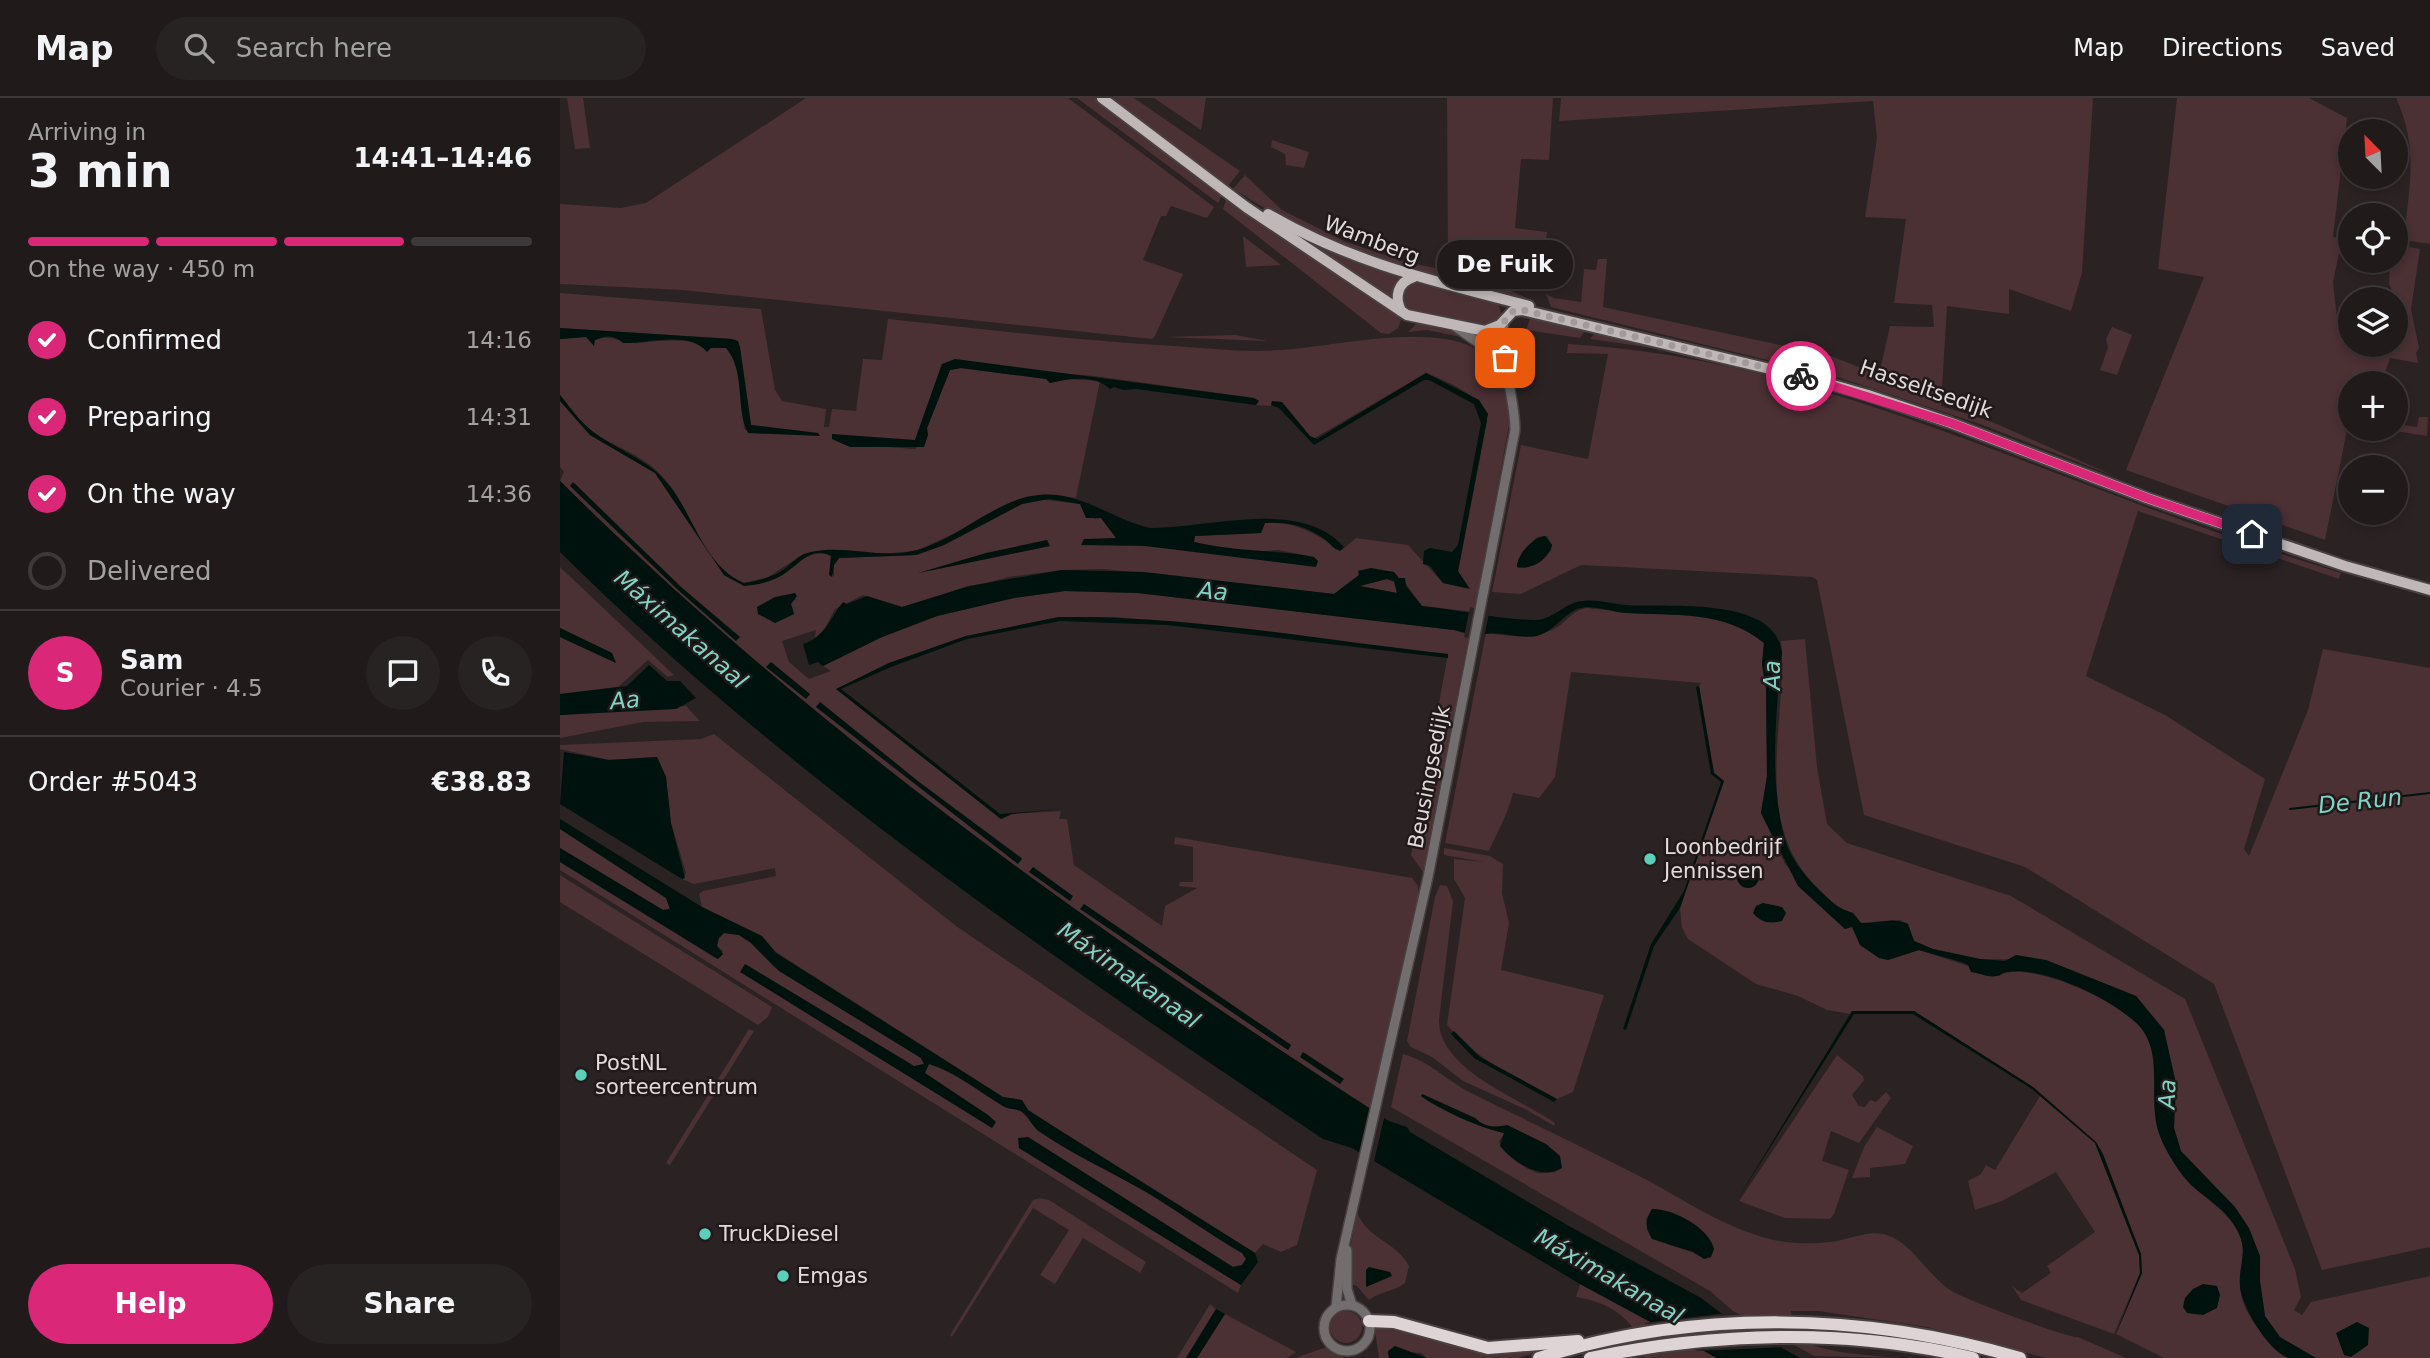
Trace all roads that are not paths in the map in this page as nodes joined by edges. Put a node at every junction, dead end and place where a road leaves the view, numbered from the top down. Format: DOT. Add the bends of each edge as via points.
graph roads {
  1 [pos="1102,98"];
  2 [pos="1240,199"];
  3 [pos="1414,277"];
  4 [pos="1498,298"];
  5 [pos="1528,311"];
  6 [pos="1401,312"];
  7 [pos="1504,321"];
  8 [pos="1449,324"];
  9 [pos="1512,393"];
  10 [pos="2327,559"];
  11 [pos="2430,590"];
  12 [pos="1347,1237"];
  13 [pos="1352,1305"];
  14 [pos="1336,1307"];
  15 [pos="1369,1321"];
  16 [pos="1600,1341"];
  17 [pos="1362,1346"];
  18 [pos="1623,1351"];
  19 [pos="1347,1354"];
  20 [pos="1363,1358"];
  21 [pos="1539,1358"];
  22 [pos="1590,1358"];
  23 [pos="1610,1358"];
  24 [pos="1973,1358"];
  25 [pos="2020,1358"];
  1 -- 2 [label="main road, Wamberg"];
  2 -- 3 [label="main road, Wamberg" via="1339,251"];
  2 -- 6 [label="main road, Wamberg"];
  3 -- 4 [label="main road, Wamberg"];
  3 -- 6 [label="main road" via="1399,290"];
  4 -- 7 [label="main road" via="1505,309"];
  4 -- 10 [label="main road, Hasseltsedijk" via="1803,371 1907,401 2148,493 2310,547"];
  5 -- 7 [label="main road, Wamberg" via="1515,310"];
  5 -- 10 [label="main road, Hasseltsedijk" via="1868,395"];
  6 -- 8 [label="main road, Wamberg"];
  7 -- 8 [label="main road, Wamberg" via="1485,331"];
  7 -- 9 [label="street, Beusingsedijk" via="1502,340"];
  8 -- 9 [label="street, Wamberg" via="1490,351"];
  9 -- 12 [label="street, Beusingsedijk" via="1515,430 1428,877"];
  10 -- 11 [label="main road, Hasseltsedijk"];
  12 -- 13 [label="street, Beusingsedijk" via="1347,1289"];
  12 -- 14 [label="street, Beusingsedijk"];
  13 -- 14 [label="street"];
  13 -- 15 [label="street"];
  14 -- 19 [label="street" via="1326,1318 1324,1334 1331,1345"];
  15 -- 16 [label="highway" via="1394,1322 1488,1348"];
  15 -- 17 [label="street" via="1369,1334"];
  16 -- 21 [label="highway"];
  16 -- 25 [label="highway" via="1678,1328 1812,1322 1907,1332"];
  17 -- 19 [label="street"];
  17 -- 20 [label="street"];
  18 -- 22 [label="highway"];
  18 -- 23 [label="highway"];
  18 -- 24 [label="highway" via="1781,1337 1849,1339"];
}
